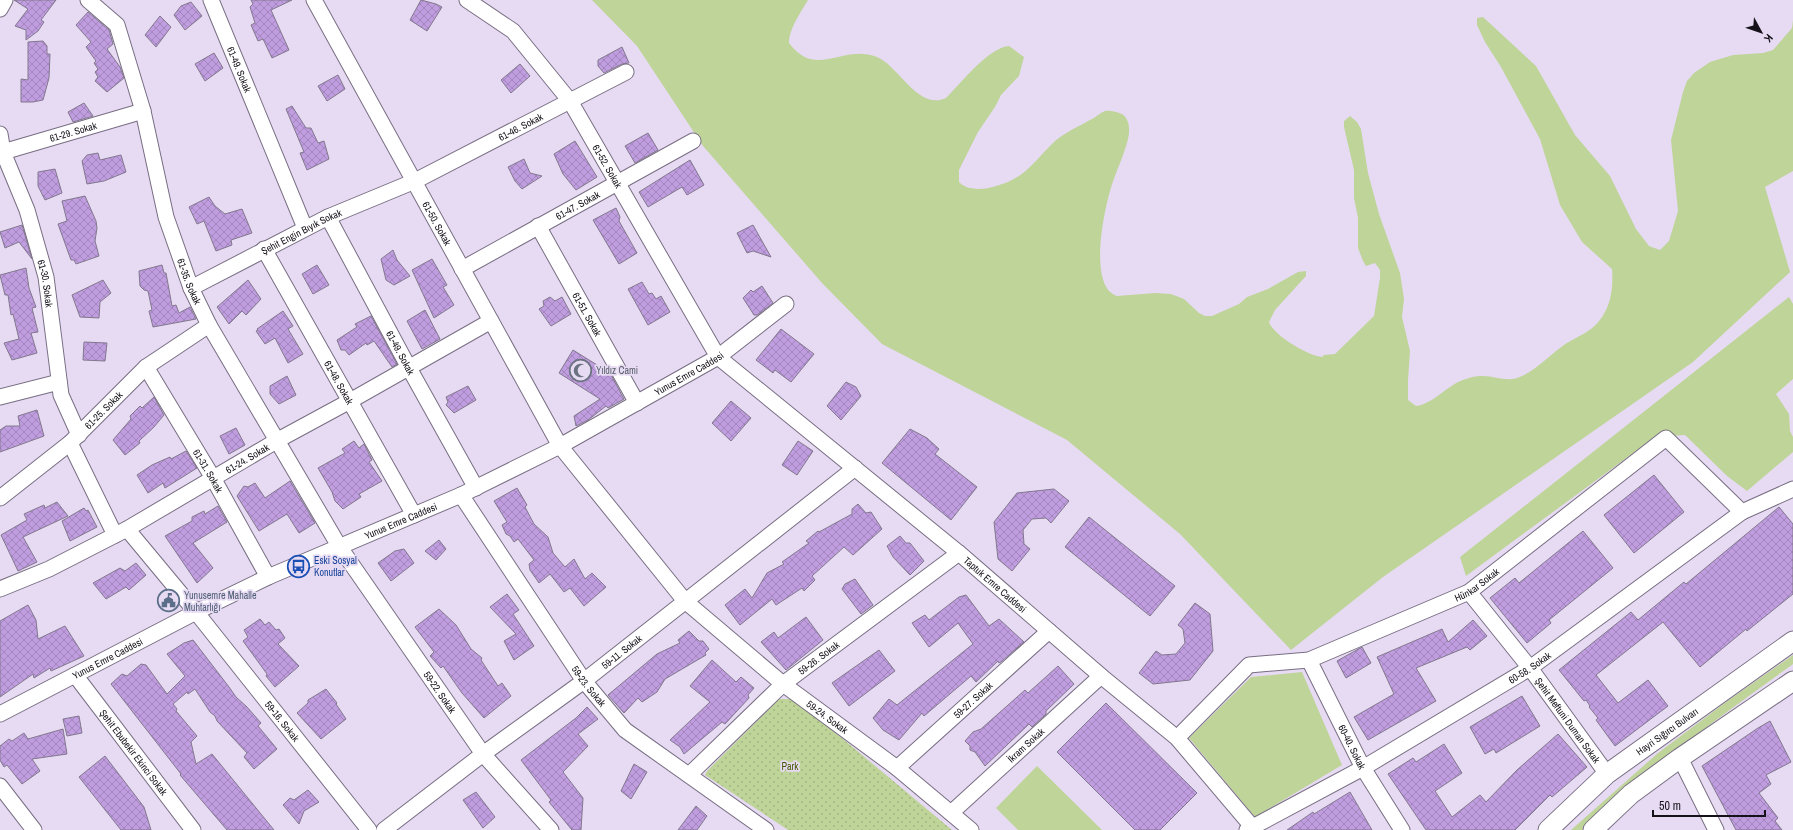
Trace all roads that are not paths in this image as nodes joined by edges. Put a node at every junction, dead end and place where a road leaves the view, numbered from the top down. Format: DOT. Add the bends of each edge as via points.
graph roads {
  1 [pos="5,0"];
  2 [pos="88,0"];
  3 [pos="211,0"];
  4 [pos="314,0"];
  5 [pos="466,0"];
  6 [pos="0,9"];
  7 [pos="626,72"];
  8 [pos="570,101"];
  9 [pos="143,111"];
  10 [pos="0,134"];
  11 [pos="693,141"];
  12 [pos="3,152"];
  13 [pos="415,181"];
  14 [pos="617,182"];
  15 [pos="328,217"];
  16 [pos="538,226"];
  17 [pos="305,228"];
  18 [pos="264,249"];
  19 [pos="462,269"];
  20 [pos="191,288"];
  21 [pos="786,304"];
  22 [pos="491,322"];
  23 [pos="209,325"];
  24 [pos="718,357"];
  25 [pos="146,367"];
  26 [pos="409,368"];
  27 [pos="59,382"];
  28 [pos="0,397"];
  29 [pos="350,401"];
  30 [pos="637,403"];
  31 [pos="74,439"];
  32 [pos="278,440"];
  33 [pos="560,446"];
  34 [pos="855,468"];
  35 [pos="213,478"];
  36 [pos="476,488"];
  37 [pos="1793,490"];
  38 [pos="461,495"];
  39 [pos="0,498"];
  40 [pos="1742,512"];
  41 [pos="414,515"];
  42 [pos="121,532"];
  43 [pos="340,546"];
  44 [pos="959,553"];
  45 [pos="268,577"];
  46 [pos="0,589"];
  47 [pos="1469,592"];
  48 [pos="685,601"];
  49 [pos="196,612"];
  50 [pos="1049,631"];
  51 [pos="1793,641"];
  52 [pos="1309,660"];
  53 [pos="1530,668"];
  54 [pos="75,675"];
  55 [pos="1101,676"];
  56 [pos="584,681"];
  57 [pos="1793,681"];
  58 [pos="783,684"];
  59 [pos="0,714"];
  60 [pos="1176,738"];
  61 [pos="483,754"];
  62 [pos="1680,758"];
  63 [pos="897,768"];
  64 [pos="1363,768"];
  65 [pos="1607,774"];
  66 [pos="689,775"];
  67 [pos="0,786"];
  68 [pos="951,813"];
  69 [pos="1252,829"];
  70 [pos="34,830"];
  71 [pos="193,830"];
  72 [pos="369,830"];
  73 [pos="384,830"];
  74 [pos="551,830"];
  75 [pos="766,830"];
  76 [pos="971,830"];
  77 [pos="1402,830"];
  78 [pos="1548,830"];
  79 [pos="1593,830"];
  80 [pos="1716,830"];
  1 -- 6 [label="street"];
  2 -- 9 [label="street, 61-35. Sokak" via="117,25"];
  3 -- 17 [label="street, 61-49. Sokak"];
  4 -- 13 [label="street, 61-50. Sokak"];
  5 -- 8 [label="street, 61-52. Sokak" via="513,32"];
  7 -- 8 [label="street, 61-46. Sokak"];
  8 -- 13 [label="street, 61-46. Sokak"];
  8 -- 14 [label="street, 61-52. Sokak"];
  9 -- 12 [label="street, 61-29. Sokak"];
  9 -- 20 [label="street, 61-35. Sokak" via="166,217"];
  10 -- 12 [label="street, 61-30. Sokak"];
  11 -- 14 [label="street, 61-47. Sokak"];
  12 -- 27 [label="street, 61-30. Sokak" via="27,210 46,277"];
  13 -- 15 [label="street, Şehit Engin Bıyık Sokak"];
  13 -- 19 [label="street, 61-50. Sokak"];
  14 -- 16 [label="street, 61-47. Sokak"];
  14 -- 24 [label="street, 61-52. Sokak"];
  15 -- 17 [label="street, Şehit Engin Bıyık Sokak"];
  15 -- 26 [label="street, 61-49. Sokak"];
  16 -- 19 [label="street, 61-47. Sokak"];
  16 -- 30 [label="street, 61-51. Sokak"];
  17 -- 18 [label="street, Şehit Engin Bıyık Sokak"];
  18 -- 20 [label="street, Şehit Engin Bıyık Sokak"];
  18 -- 29 [label="street, 61-48. Sokak"];
  19 -- 22 [label="street, 61-50. Sokak"];
  20 -- 23 [label="street, 61-35. Sokak"];
  21 -- 24 [label="street, Yunus Emre Caddesi"];
  22 -- 26 [label="street, 61-24. Sokak"];
  22 -- 33 [label="street, 61-50. Sokak"];
  23 -- 25 [label="street, 61-25. Sokak"];
  23 -- 32 [label="street, 61-35. Sokak"];
  24 -- 30 [label="street, Yunus Emre Caddesi"];
  24 -- 34 [label="street, Taptuk Emre Caddesi"];
  25 -- 31 [label="street, 61-25. Sokak"];
  25 -- 35 [label="street, 61-31. Sokak"];
  26 -- 29 [label="street, 61-24. Sokak"];
  26 -- 36 [label="street, 61-49. Sokak"];
  27 -- 28 [label="street"];
  27 -- 31 [label="street, 61-30. Sokak"];
  29 -- 32 [label="street, 61-24. Sokak"];
  29 -- 41 [label="street, 61-48. Sokak"];
  30 -- 33 [label="street, Yunus Emre Caddesi"];
  31 -- 39 [label="street, 61-25. Sokak"];
  31 -- 42 [label="street, 61-30. Sokak"];
  32 -- 35 [label="street, 61-24. Sokak"];
  32 -- 43 [label="street, 61-35. Sokak"];
  33 -- 36 [label="street, Yunus Emre Caddesi"];
  33 -- 48 [label="street"];
  34 -- 44 [label="street, Taptuk Emre Caddesi"];
  34 -- 48 [label="street, 59-11. Sokak"];
  35 -- 42 [label="street, 61-24. Sokak"];
  35 -- 45 [label="street, 61-31. Sokak"];
  36 -- 38 [label="street, Yunus Emre Caddesi"];
  37 -- 40 [label="street, 60-58. Sokak"];
  38 -- 41 [label="street, Yunus Emre Caddesi"];
  38 -- 56 [label="street, 59-23. Sokak"];
  40 -- 47 [label="street, Hünkar Sokak" via="1666,438"];
  40 -- 53 [label="street, 60-58. Sokak"];
  41 -- 43 [label="street, Yunus Emre Caddesi"];
  42 -- 46 [label="street, 61-24. Sokak" via="49,569"];
  42 -- 49 [label="street, 61-30. Sokak"];
  43 -- 45 [label="street, Yunus Emre Caddesi"];
  43 -- 61 [label="street, 59-22. Sokak"];
  44 -- 50 [label="street, Taptuk Emre Caddesi"];
  44 -- 58 [label="street, 59-26. Sokak"];
  45 -- 49 [label="street, Yunus Emre Caddesi"];
  47 -- 52 [label="street, Hünkar Sokak"];
  47 -- 53 [label="street, Şehit Meftuni Duman Sokak"];
  48 -- 56 [label="street, 59-11. Sokak"];
  48 -- 58 [label="street, 59-24. Sokak"];
  49 -- 54 [label="street, Yunus Emre Caddesi"];
  49 -- 72 [label="street, 59-16. Sokak"];
  50 -- 55 [label="street, Taptuk Emre Caddesi"];
  50 -- 63 [label="street, 59-27. Sokak"];
  51 -- 65 [label="street, Hayri Sığırcı Bulvarı"];
  52 -- 60 [label="street, Hünkar Sokak" via="1249,665"];
  52 -- 64 [label="street, 60-40. Sokak"];
  53 -- 64 [label="street, 60-58. Sokak"];
  53 -- 65 [label="street, Şehit Meftuni Duman Sokak"];
  54 -- 59 [label="street, Yunus Emre Caddesi"];
  54 -- 71 [label="street, Şehit Ebubekir Ekinci Sokak"];
  55 -- 60 [label="street, Taptuk Emre Caddesi"];
  55 -- 68 [label="street, İkram Sokak"];
  56 -- 61 [label="street, 59-11. Sokak"];
  56 -- 66 [label="street, 59-23. Sokak" via="625,730"];
  57 -- 62 [label="street"];
  58 -- 63 [label="street, 59-24. Sokak"];
  58 -- 66 [label="street, 59-26. Sokak"];
  60 -- 69 [label="street, Taptuk Emre Caddesi"];
  61 -- 73 [label="street, 59-11. Sokak"];
  61 -- 74 [label="street, 59-22. Sokak"];
  62 -- 79 [label="street" via="1631,794"];
  62 -- 80 [label="street"];
  63 -- 68 [label="street, 59-24. Sokak"];
  64 -- 69 [label="street, 60-58. Sokak"];
  64 -- 77 [label="street, 60-40. Sokak"];
  65 -- 78 [label="street, Hayri Sığırcı Bulvarı"];
  66 -- 75 [label="street, 59-23. Sokak"];
  67 -- 70 [label="street"];
  68 -- 76 [label="street, 59-24. Sokak"];
}
